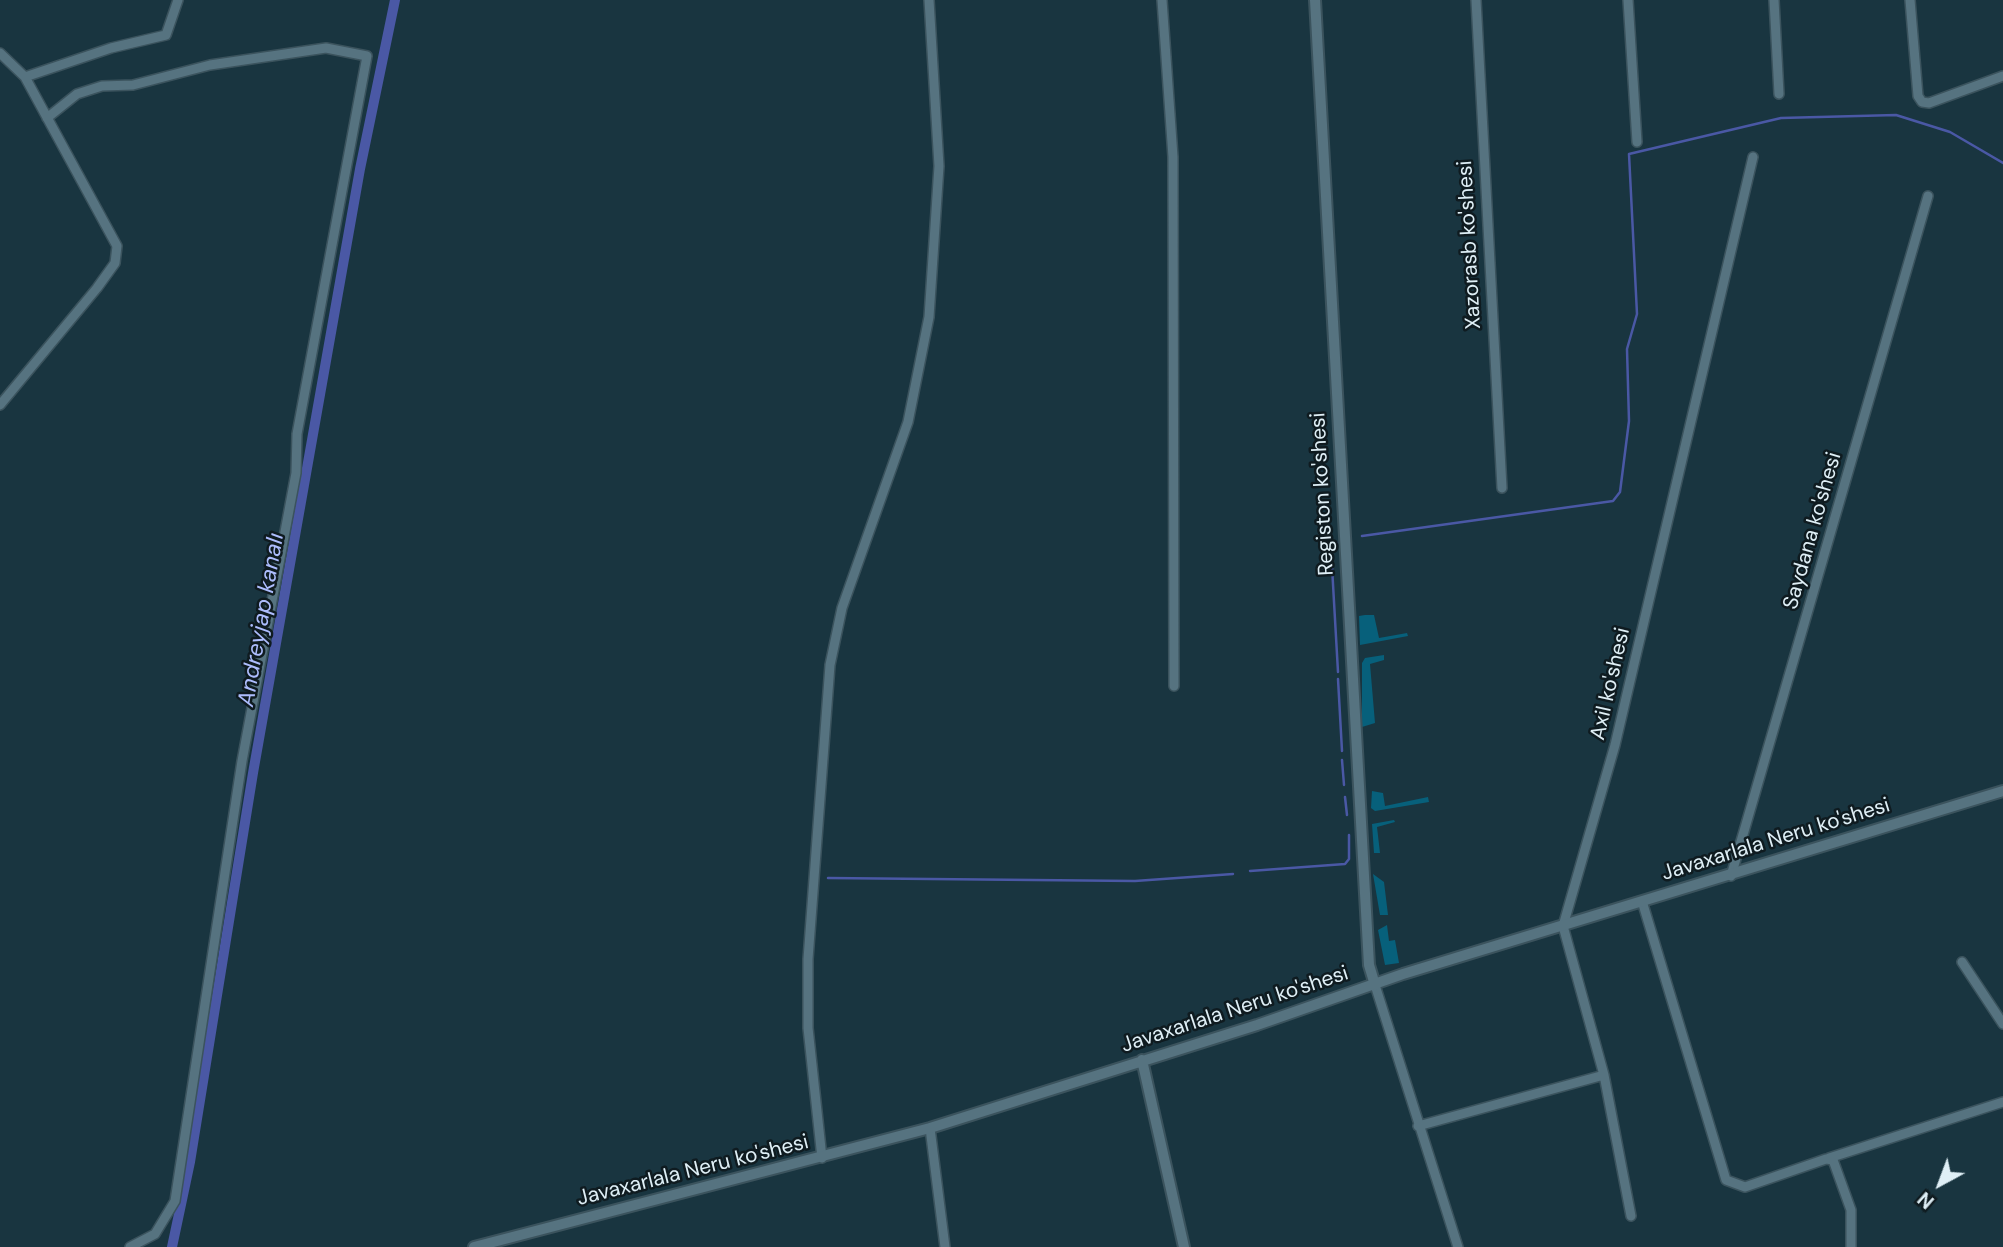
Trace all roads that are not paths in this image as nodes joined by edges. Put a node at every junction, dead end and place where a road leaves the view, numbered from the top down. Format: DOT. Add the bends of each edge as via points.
graph roads {
  1 [pos="178,0"];
  2 [pos="929,0"];
  3 [pos="1162,0"];
  4 [pos="1315,0"];
  5 [pos="1476,0"];
  6 [pos="1628,0"];
  7 [pos="1774,0"];
  8 [pos="1910,0"];
  9 [pos="0,53"];
  10 [pos="2003,76"];
  11 [pos="25,77"];
  12 [pos="1779,94"];
  13 [pos="47,118"];
  14 [pos="1637,142"];
  15 [pos="1753,157"];
  16 [pos="1928,195"];
  17 [pos="0,405"];
  18 [pos="1502,488"];
  19 [pos="1174,686"];
  20 [pos="2003,791"];
  21 [pos="1731,876"];
  22 [pos="1642,901"];
  23 [pos="1563,926"];
  24 [pos="1962,962"];
  25 [pos="1375,985"];
  26 [pos="2003,1024"];
  27 [pos="1142,1060"];
  28 [pos="1604,1075"];
  29 [pos="2003,1102"];
  30 [pos="1418,1126"];
  31 [pos="930,1128"];
  32 [pos="822,1157"];
  33 [pos="1829,1158"];
  34 [pos="1631,1216"];
  35 [pos="130,1247"];
  36 [pos="474,1247"];
  37 [pos="945,1247"];
  38 [pos="1184,1247"];
  39 [pos="1458,1247"];
  40 [pos="1851,1247"];
  1 -- 11 [label="street" via="166,35"];
  2 -- 32 [label="street" via="939,166 929,317 908,422 842,608 830,665 808,959 808,1028"];
  3 -- 19 [label="street" via="1172,157"];
  4 -- 25 [label="street, Registon ko'shesi" via="1358,793 1369,965"];
  5 -- 18 [label="street, Xazorasb ko'shesi"];
  6 -- 14 [label="street"];
  7 -- 12 [label="street"];
  8 -- 10 [label="street" via="1917,96 1922,102"];
  9 -- 11 [label="street"];
  11 -- 13 [label="street"];
  13 -- 17 [label="street" via="117,246 115,263"];
  13 -- 35 [label="street" via="77,94 210,65 326,48 368,56 297,434 296,473 242,761 175,1201 155,1234"];
  15 -- 23 [label="street, Axil ko'shesi" via="1615,745"];
  16 -- 21 [label="street, Saydana ko'shesi"];
  20 -- 21 [label="street, Javaxarlala Neru ko'shesi"];
  21 -- 22 [label="street, Javaxarlala Neru ko'shesi"];
  22 -- 23 [label="street, Javaxarlala Neru ko'shesi"];
  22 -- 33 [label="street" via="1726,1180 1745,1187"];
  23 -- 25 [label="street, Javaxarlala Neru ko'shesi"];
  23 -- 28 [label="street"];
  24 -- 26 [label="street"];
  25 -- 27 [label="street, Javaxarlala Neru ko'shesi"];
  25 -- 30 [label="street"];
  27 -- 31 [label="street, Javaxarlala Neru ko'shesi"];
  27 -- 38 [label="street"];
  28 -- 30 [label="street"];
  28 -- 34 [label="street"];
  29 -- 33 [label="street"];
  30 -- 39 [label="street"];
  31 -- 32 [label="street, Javaxarlala Neru ko'shesi"];
  31 -- 37 [label="street"];
  32 -- 36 [label="street, Javaxarlala Neru ko'shesi"];
  33 -- 40 [label="street" via="1835,1163 1851,1210"];
}
